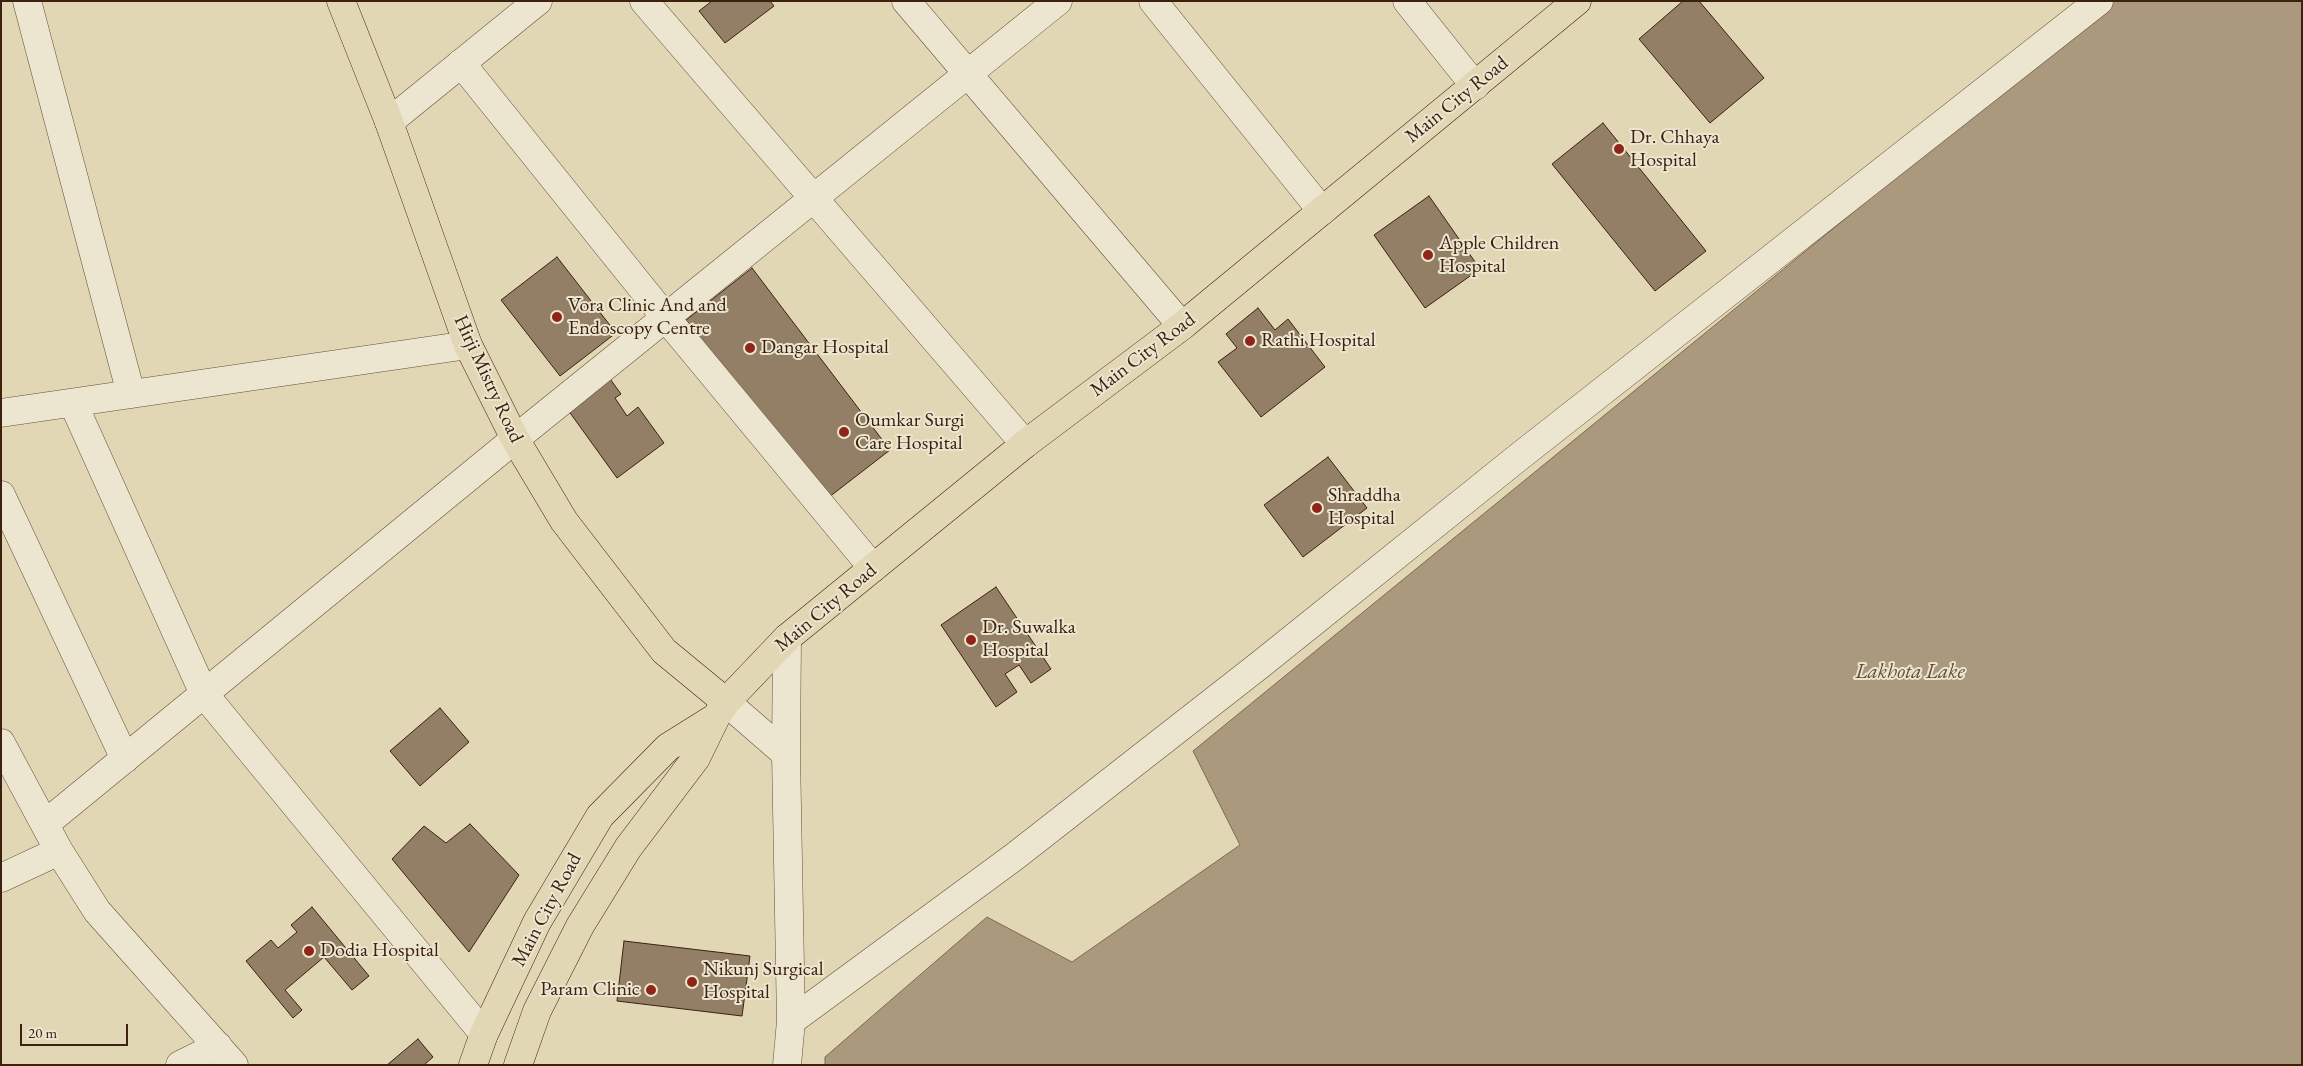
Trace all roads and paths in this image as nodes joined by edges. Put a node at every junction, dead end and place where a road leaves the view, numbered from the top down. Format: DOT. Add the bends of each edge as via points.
graph roads {
  1 [pos="28,1"];
  2 [pos="341,1"];
  3 [pos="538,1"];
  4 [pos="644,1"];
  5 [pos="906,1"];
  6 [pos="1058,1"];
  7 [pos="1152,1"];
  8 [pos="1407,1"];
  9 [pos="1577,1"];
  10 [pos="2099,1"];
  11 [pos="461,63"];
  12 [pos="967,74"];
  13 [pos="1475,86"];
  14 [pos="389,122"];
  15 [pos="813,199"];
  16 [pos="1322,211"];
  17 [pos="666,318"];
  18 [pos="1182,326"];
  19 [pos="468,345"];
  20 [pos="131,394"];
  21 [pos="73,403"];
  22 [pos="1,413"];
  23 [pos="515,439"];
  24 [pos="1025,444"];
  25 [pos="1,495"];
  26 [pos="873,568"];
  27 [pos="787,638"];
  28 [pos="204,694"];
  29 [pos="721,709"];
  30 [pos="1,743"];
  31 [pos="786,754"];
  32 [pos="125,759"];
  33 [pos="45,824"];
  34 [pos="59,851"];
  35 [pos="1,878"];
  36 [pos="791,1020"];
  37 [pos="484,1034"];
  38 [pos="226,1055"];
  39 [pos="180,1065"];
  40 [pos="473,1065"];
  41 [pos="518,1065"];
  42 [pos="788,1065"];
  1 -- 20 [label="street"];
  2 -- 14 [label="main road, Hirji Mistry Road"];
  3 -- 11 [label="street"];
  4 -- 15 [label="street"];
  5 -- 12 [label="street"];
  6 -- 12 [label="street"];
  7 -- 16 [label="street"];
  8 -- 13 [label="street"];
  9 -- 13 [label="main road, Main City Road"];
  10 -- 36 [label="street" via="1014,858"];
  11 -- 14 [label="street"];
  11 -- 17 [label="street"];
  12 -- 15 [label="street"];
  12 -- 18 [label="street"];
  13 -- 16 [label="main road, Main City Road"];
  14 -- 19 [label="main road, Hirji Mistry Road"];
  15 -- 17 [label="street"];
  15 -- 24 [label="street"];
  16 -- 18 [label="main road, Main City Road"];
  17 -- 23 [label="street"];
  17 -- 26 [label="street"];
  18 -- 24 [label="main road, Main City Road"];
  19 -- 20 [label="street"];
  19 -- 23 [label="main road, Hirji Mistry Road"];
  20 -- 21 [label="street"];
  21 -- 22 [label="street"];
  21 -- 28 [label="street"];
  23 -- 28 [label="street"];
  23 -- 29 [label="main road, Hirji Mistry Road" via="564,521 664,651"];
  24 -- 26 [label="main road, Main City Road"];
  25 -- 32 [label="street"];
  26 -- 27 [label="main road, Main City Road"];
  27 -- 29 [label="main road, Main City Road"];
  27 -- 31 [label="street"];
  28 -- 32 [label="street"];
  28 -- 37 [label="street"];
  29 -- 31 [label="street"];
  29 -- 37 [label="main road, Main City Road" via="668,747 600,816 537,922"];
  29 -- 41 [label="main road, Main City Road" via="696,758 628,848 580,926 537,1011"];
  30 -- 33 [label="street"];
  31 -- 36 [label="street"];
  32 -- 33 [label="street"];
  33 -- 34 [label="street"];
  34 -- 35 [label="street"];
  34 -- 38 [label="street" via="97,911"];
  36 -- 42 [label="street"];
  37 -- 40 [label="main road, Main City Road"];
  38 -- 39 [label="street"];
}
